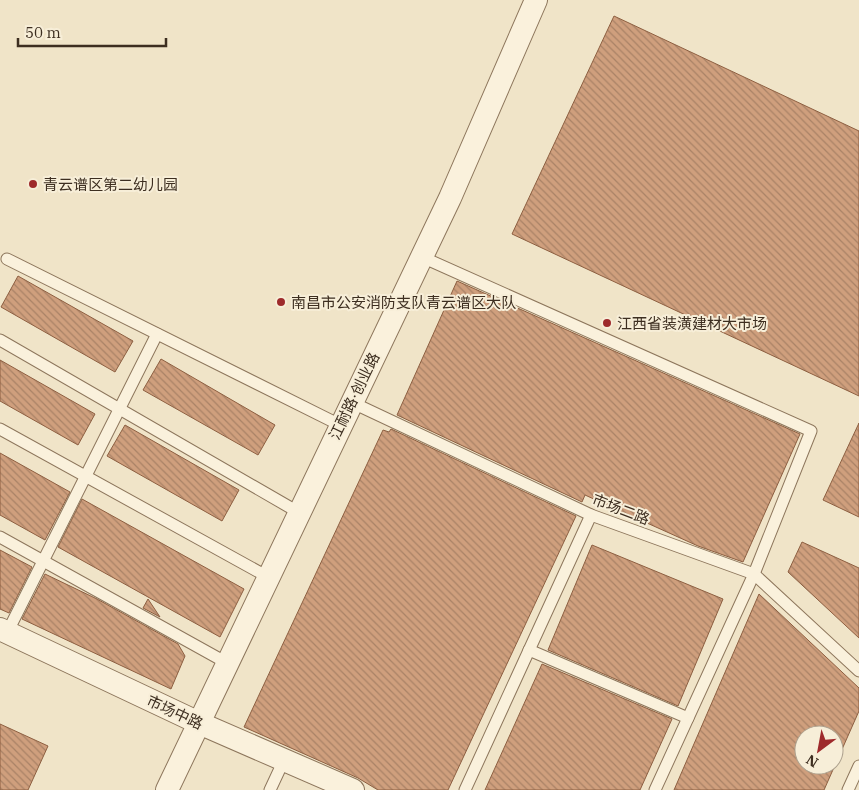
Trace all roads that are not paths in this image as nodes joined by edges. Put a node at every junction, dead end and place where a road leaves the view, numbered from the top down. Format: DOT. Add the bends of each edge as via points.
graph roads {
  1 [pos="536,0"];
  2 [pos="422,256"];
  3 [pos="7,259"];
  4 [pos="157,334"];
  5 [pos="0,340"];
  6 [pos="351,402"];
  7 [pos="119,409"];
  8 [pos="340,425"];
  9 [pos="0,429"];
  10 [pos="85,476"];
  11 [pos="298,512"];
  12 [pos="592,515"];
  13 [pos="0,538"];
  14 [pos="43,561"];
  15 [pos="754,574"];
  16 [pos="268,577"];
  17 [pos="3,631"];
  18 [pos="529,650"];
  19 [pos="228,662"];
  20 [pos="859,670"];
  21 [pos="688,718"];
  22 [pos="199,723"];
  23 [pos="284,760"];
  24 [pos="859,766"];
  25 [pos="341,788"];
  26 [pos="167,790"];
  27 [pos="270,790"];
  28 [pos="465,790"];
  29 [pos="655,790"];
  30 [pos="848,790"];
  1 -- 2 [label="street, 江耐路·创业路"];
  2 -- 6 [label="street, 江耐路·创业路"];
  2 -- 15 [label="lane" via="811,431"];
  3 -- 4 [label="lane"];
  4 -- 7 [label="lane"];
  4 -- 8 [label="lane"];
  5 -- 7 [label="lane"];
  6 -- 8 [label="street, 江耐路·创业路"];
  6 -- 12 [label="lane, 市场二路"];
  7 -- 10 [label="lane"];
  7 -- 11 [label="lane"];
  8 -- 11 [label="street, 江耐路·创业路"];
  9 -- 10 [label="lane"];
  10 -- 14 [label="lane"];
  10 -- 16 [label="lane"];
  11 -- 16 [label="street, 江耐路·创业路"];
  12 -- 15 [label="lane, 市场二路"];
  12 -- 18 [label="lane"];
  13 -- 14 [label="lane"];
  14 -- 17 [label="lane"];
  14 -- 19 [label="lane"];
  15 -- 20 [label="lane, 市场二路"];
  15 -- 21 [label="lane"];
  16 -- 19 [label="street, 江耐路·创业路"];
  17 -- 22 [label="street, 市场中路"];
  18 -- 21 [label="lane"];
  18 -- 28 [label="lane"];
  19 -- 22 [label="street, 江耐路·创业路"];
  21 -- 29 [label="lane"];
  22 -- 23 [label="street, 市场中路"];
  22 -- 26 [label="street, 江耐路·创业路"];
  23 -- 25 [label="street, 市场中路"];
  23 -- 27 [label="lane"];
  24 -- 30 [label="lane"];
}
